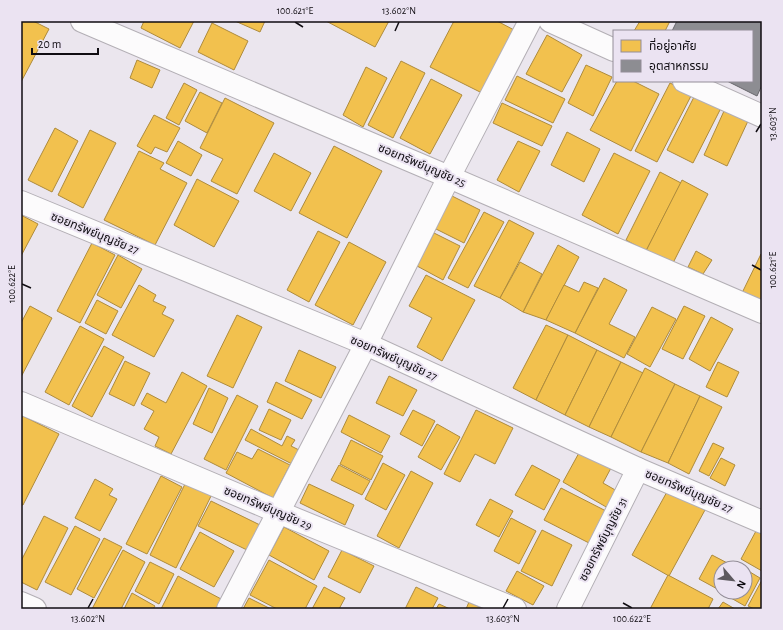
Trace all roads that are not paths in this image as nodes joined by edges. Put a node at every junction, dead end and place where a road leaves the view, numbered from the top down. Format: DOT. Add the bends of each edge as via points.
graph roads {
  1 [pos="82,21"];
  2 [pos="530,21"];
  3 [pos="550,21"];
  4 [pos="613,50"];
  5 [pos="686,82"];
  6 [pos="762,116"];
  7 [pos="449,177"];
  8 [pos="21,202"];
  9 [pos="762,312"];
  10 [pos="366,344"];
  11 [pos="21,403"];
  12 [pos="638,469"];
  13 [pos="278,512"];
  14 [pos="762,522"];
  15 [pos="21,603"];
  16 [pos="35,609"];
  17 [pos="228,609"];
  18 [pos="515,609"];
  19 [pos="568,609"];
  1 -- 7 [label="street, ซอยทรัพย์บุญชัย 25"];
  2 -- 7 [label="street"];
  3 -- 4 [label="street"];
  5 -- 6 [label="street"];
  7 -- 9 [label="street, ซอยทรัพย์บุญชัย 25"];
  7 -- 10 [label="street"];
  8 -- 10 [label="street, ซอยทรัพย์บุญชัย 27"];
  10 -- 12 [label="street, ซอยทรัพย์บุญชัย 27"];
  10 -- 13 [label="street"];
  11 -- 13 [label="street, ซอยทรัพย์บุญชัย 29"];
  12 -- 14 [label="street, ซอยทรัพย์บุญชัย 27"];
  12 -- 19 [label="street, ซอยทรัพย์บุญชัย 31"];
  13 -- 17 [label="street"];
  13 -- 18 [label="street, ซอยทรัพย์บุญชัย 29"];
  15 -- 16 [label="street"];
}
